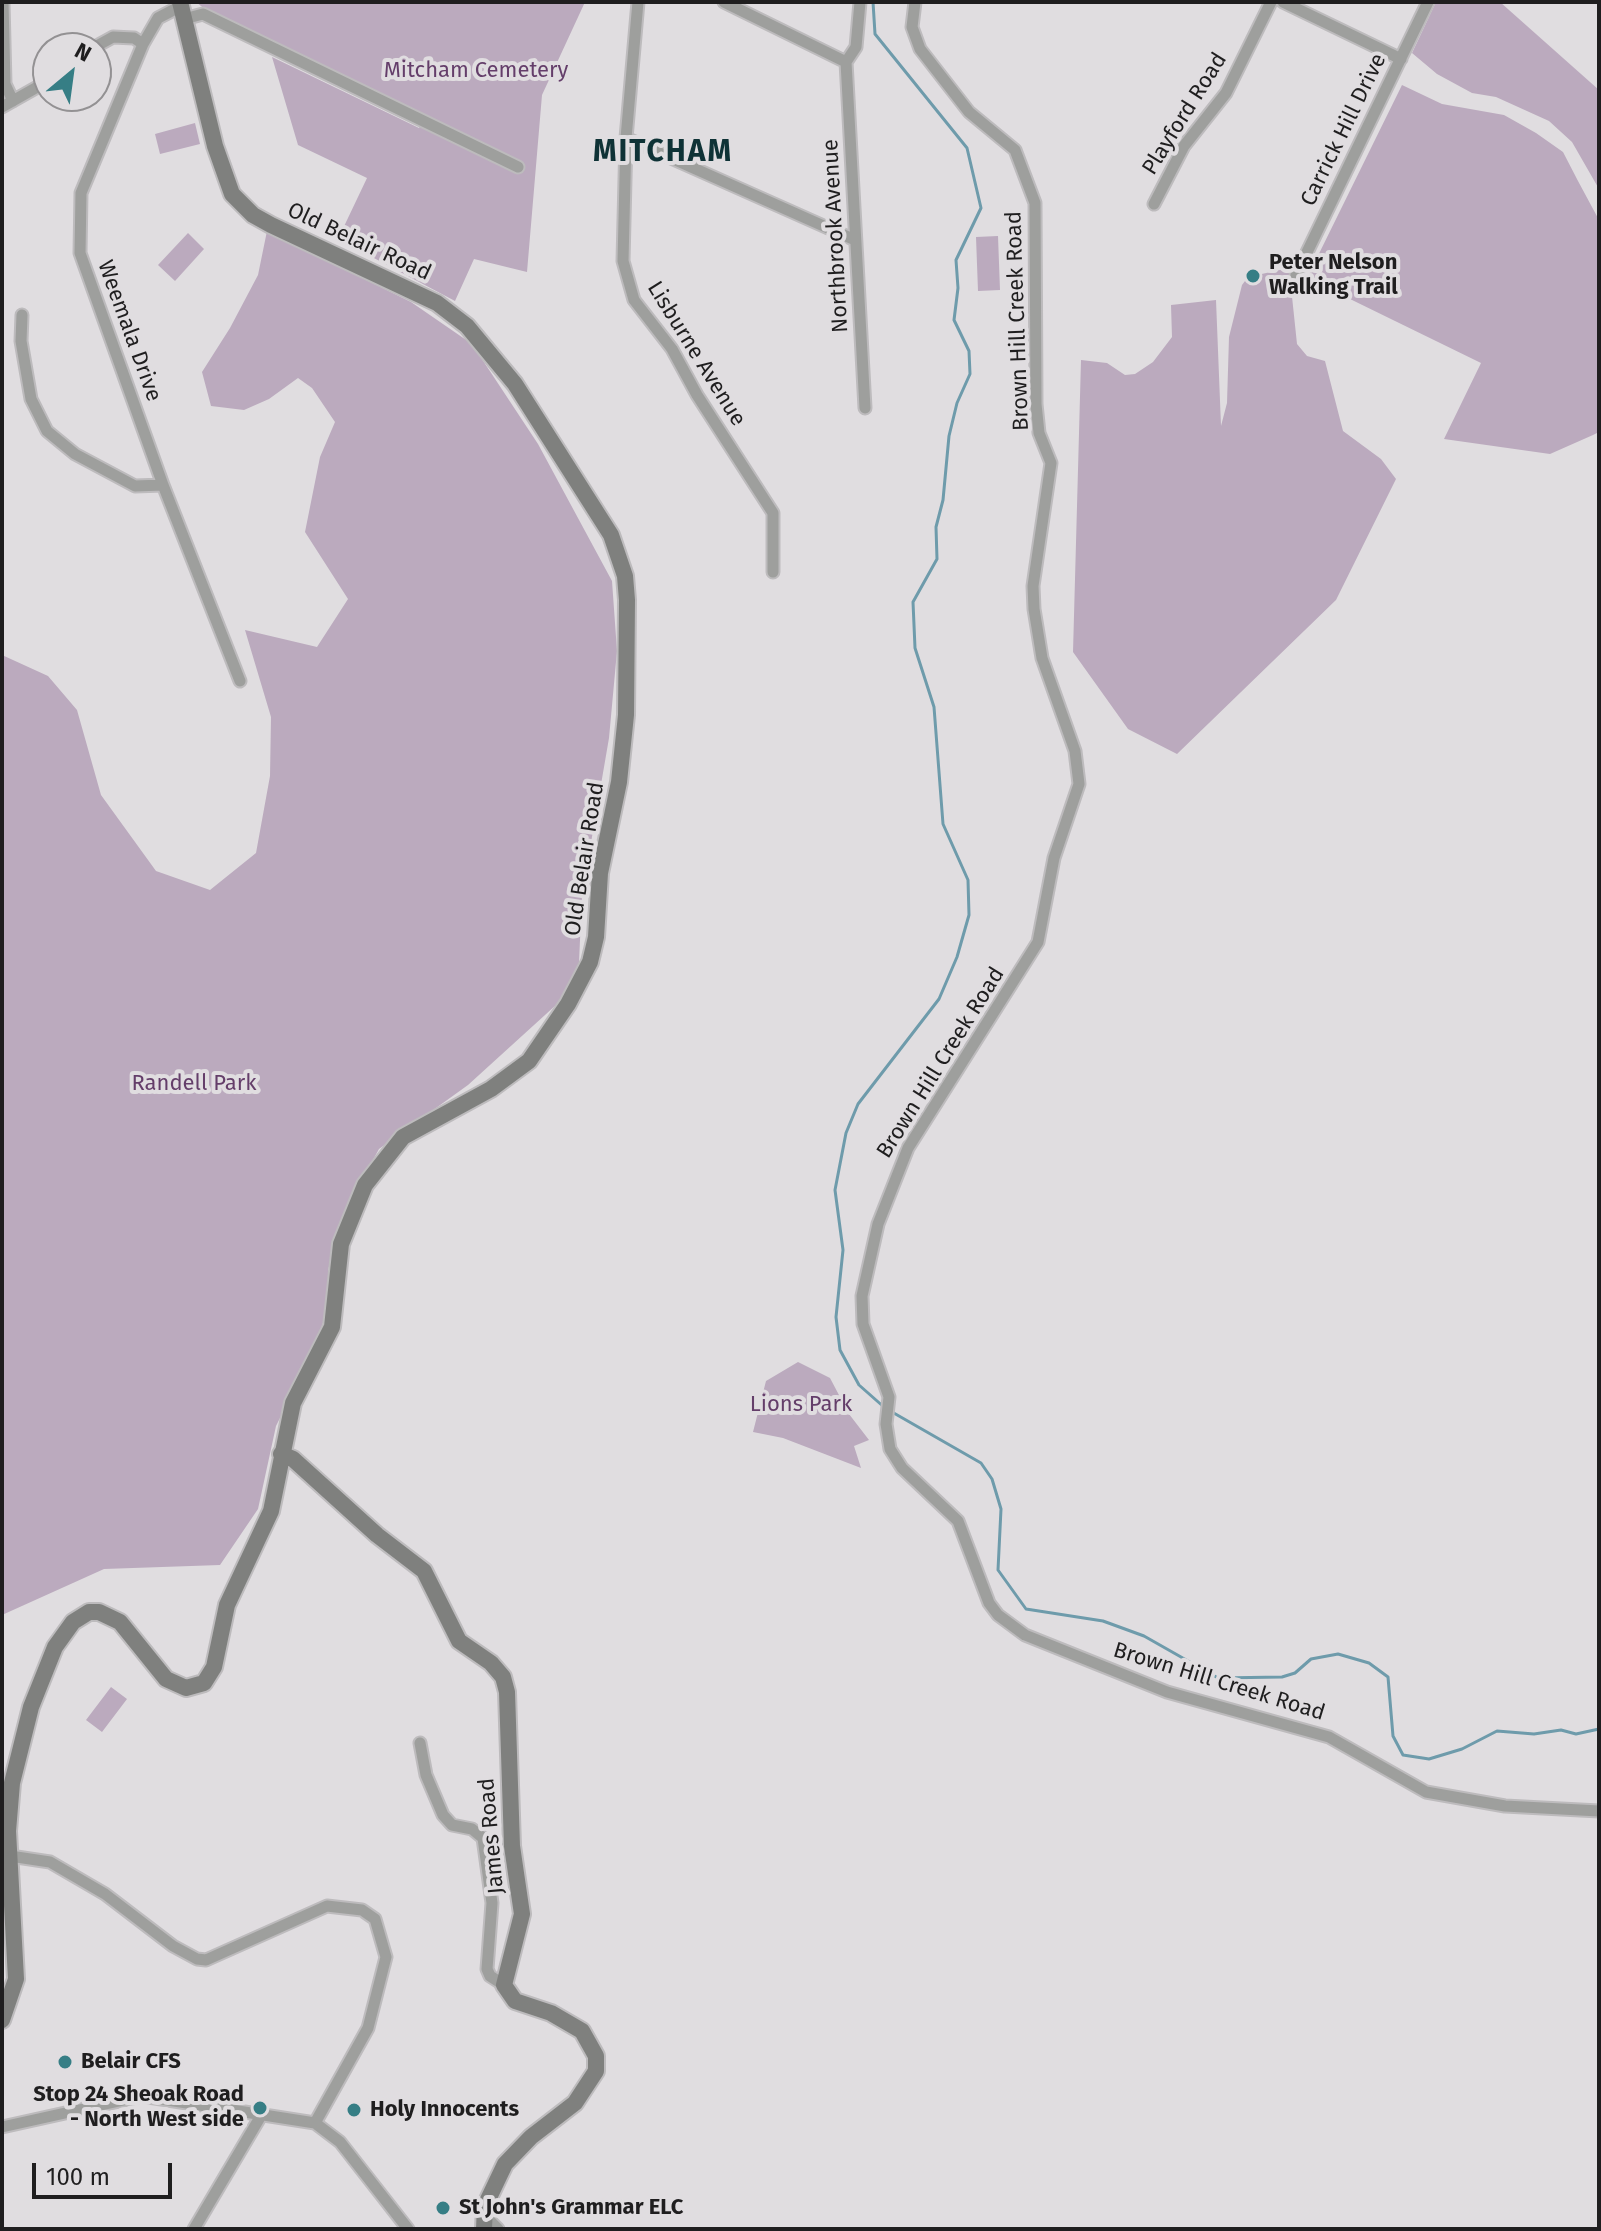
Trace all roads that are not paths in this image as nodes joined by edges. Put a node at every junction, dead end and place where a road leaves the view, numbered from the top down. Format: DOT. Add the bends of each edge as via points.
graph roads {
  1 [pos="3,2"];
  2 [pos="638,2"];
  3 [pos="724,2"];
  4 [pos="860,2"];
  5 [pos="1271,2"];
  6 [pos="1283,2"];
  7 [pos="1428,2"];
  8 [pos="914,3"];
  9 [pos="182,9"];
  10 [pos="112,38"];
  11 [pos="143,44"];
  12 [pos="1401,59"];
  13 [pos="846,62"];
  14 [pos="32,90"];
  15 [pos="8,104"];
  16 [pos="626,138"];
  17 [pos="518,167"];
  18 [pos="1154,204"];
  19 [pos="855,240"];
  20 [pos="1296,275"];
  21 [pos="22,315"];
  22 [pos="865,408"];
  23 [pos="163,485"];
  24 [pos="773,572"];
  25 [pos="240,681"];
  26 [pos="281,1454"];
  27 [pos="420,1743"];
  28 [pos="1599,1811"];
  29 [pos="10,1856"];
  30 [pos="8,1918"];
  31 [pos="504,1985"];
  32 [pos="2,2020"];
  33 [pos="262,2114"];
  34 [pos="315,2123"];
  35 [pos="2,2127"];
  36 [pos="484,2223"];
  37 [pos="194,2229"];
  38 [pos="408,2229"];
  39 [pos="498,2229"];
  1 -- 15 [label="street"];
  2 -- 16 [label="street, Lisburne Avenue"];
  3 -- 13 [label="street"];
  4 -- 13 [label="street" via="856,47"];
  5 -- 18 [label="street, Playford Road" via="1226,93 1184,146"];
  6 -- 12 [label="street"];
  7 -- 12 [label="street, Carrick Hill Drive"];
  8 -- 28 [label="street, Brown Hill Creek Road" via="912,27 920,49 969,112 1015,150 1035,203 1036,404 1039,433 1051,463 1034,609 1042,658 1075,751 1079,784 1054,858 1038,942 915,1136 878,1224 862,1296 863,1324 889,1397 890,1449 902,1468 958,1521 989,1603 1025,1635 1167,1692 1329,1737 1426,1792 1505,1806"];
  9 -- 11 [label="street, Weemala Drive" via="158,18"];
  9 -- 17 [label="street" via="203,14"];
  9 -- 26 [label="main road, Old Belair Road" via="217,156 232,194 271,225 437,303 484,343 611,535 627,600 621,769 600,873 590,962 529,1061 491,1089 403,1137 365,1185 341,1244 332,1327 293,1403"];
  10 -- 11 [label="street" via="134,38"];
  11 -- 23 [label="street, Weemala Drive" via="81,193 80,253"];
  12 -- 20 [label="street, Carrick Hill Drive"];
  13 -- 19 [label="street, Northbrook Avenue"];
  14 -- 15 [label="street"];
  16 -- 19 [label="street"];
  16 -- 24 [label="street, Lisburne Avenue" via="623,261 634,300 672,349 773,513"];
  19 -- 22 [label="street, Northbrook Avenue"];
  21 -- 23 [label="street" via="31,399 47,431 75,454 135,486"];
  23 -- 25 [label="street, Weemala Drive"];
  26 -- 29 [label="main road, Old Belair Road" via="271,1511 227,1605 214,1667 204,1683 186,1688 166,1679 120,1622 99,1612 73,1622 55,1647 31,1707 12,1783"];
  26 -- 31 [label="main road, James Road" via="424,1571 459,1641 503,1677 509,1703 512,1846 522,1914"];
  27 -- 31 [label="street" via="426,1775 443,1815 452,1825 472,1829 483,1838 492,1903 487,1969"];
  29 -- 30 [label="main road, Old Belair Road"];
  29 -- 34 [label="street" via="50,1862 197,1959 206,1960 327,1906 362,1910 375,1919 386,1957 368,2028"];
  30 -- 32 [label="main road, Old Belair Road" via="16,1979"];
  31 -- 36 [label="main road" via="515,2001 582,2031 596,2056 596,2071 575,2103 515,2151 493,2185"];
  33 -- 34 [label="street"];
  33 -- 35 [label="street" via="142,2096"];
  33 -- 37 [label="street"];
  34 -- 38 [label="street" via="340,2142"];
  36 -- 39 [label="street"];
}
